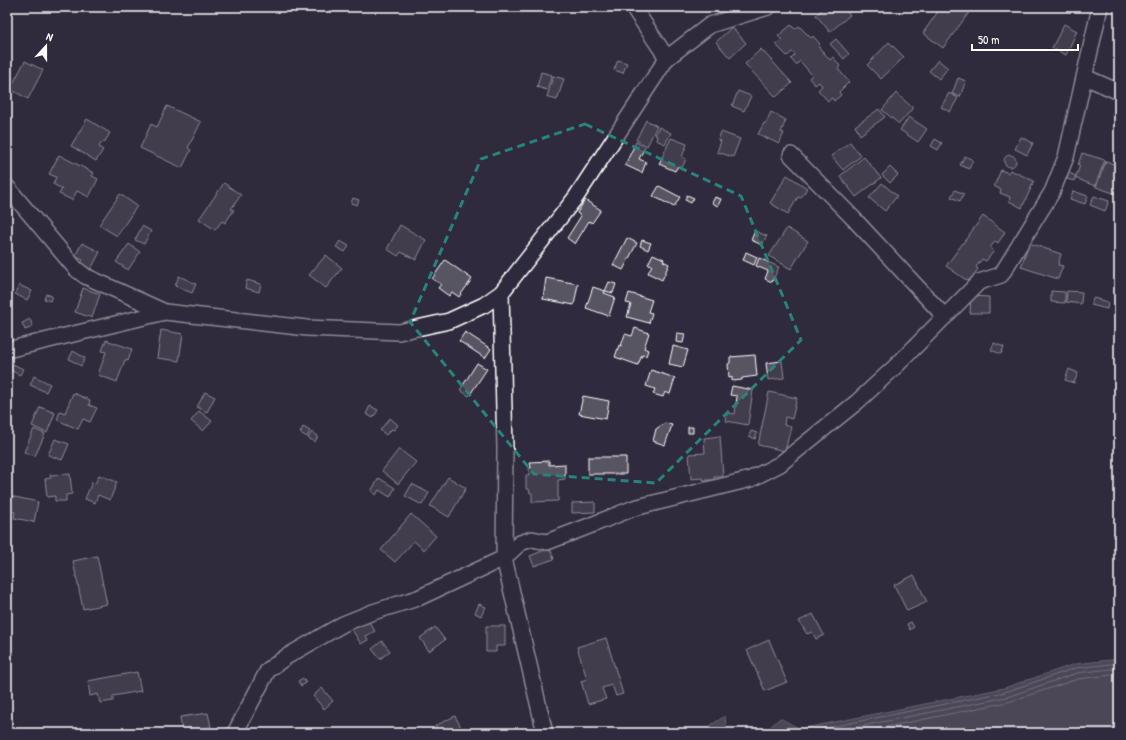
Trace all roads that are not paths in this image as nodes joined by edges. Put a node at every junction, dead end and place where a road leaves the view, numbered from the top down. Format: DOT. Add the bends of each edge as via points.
graph roads {
  1 [pos="633,7"];
  2 [pos="768,7"];
  3 [pos="1100,7"];
  4 [pos="667,58"];
  5 [pos="1085,77"];
  6 [pos="1119,92"];
  7 [pos="791,155"];
  8 [pos="7,187"];
  9 [pos="501,293"];
  10 [pos="165,312"];
  11 [pos="945,317"];
  12 [pos="7,350"];
  13 [pos="504,558"];
  14 [pos="234,733"];
  15 [pos="544,733"];
  1 -- 4 [label="street"];
  2 -- 4 [label="street" via="710,25"];
  3 -- 5 [label="street"];
  4 -- 9 [label="street" via="576,197"];
  5 -- 6 [label="street"];
  5 -- 11 [label="street" via="1066,157 1052,192 1001,275 979,282"];
  7 -- 11 [label="street"];
  8 -- 10 [label="street" via="76,269 85,276"];
  9 -- 10 [label="street" via="484,305 449,321 399,332 307,328"];
  9 -- 13 [label="street" via="505,448"];
  10 -- 12 [label="street"];
  11 -- 13 [label="street" via="858,402 780,464 751,479 634,508 547,542 532,539 520,544"];
  13 -- 14 [label="street" via="418,598 343,624 286,657 268,670"];
  13 -- 15 [label="street"];
}
